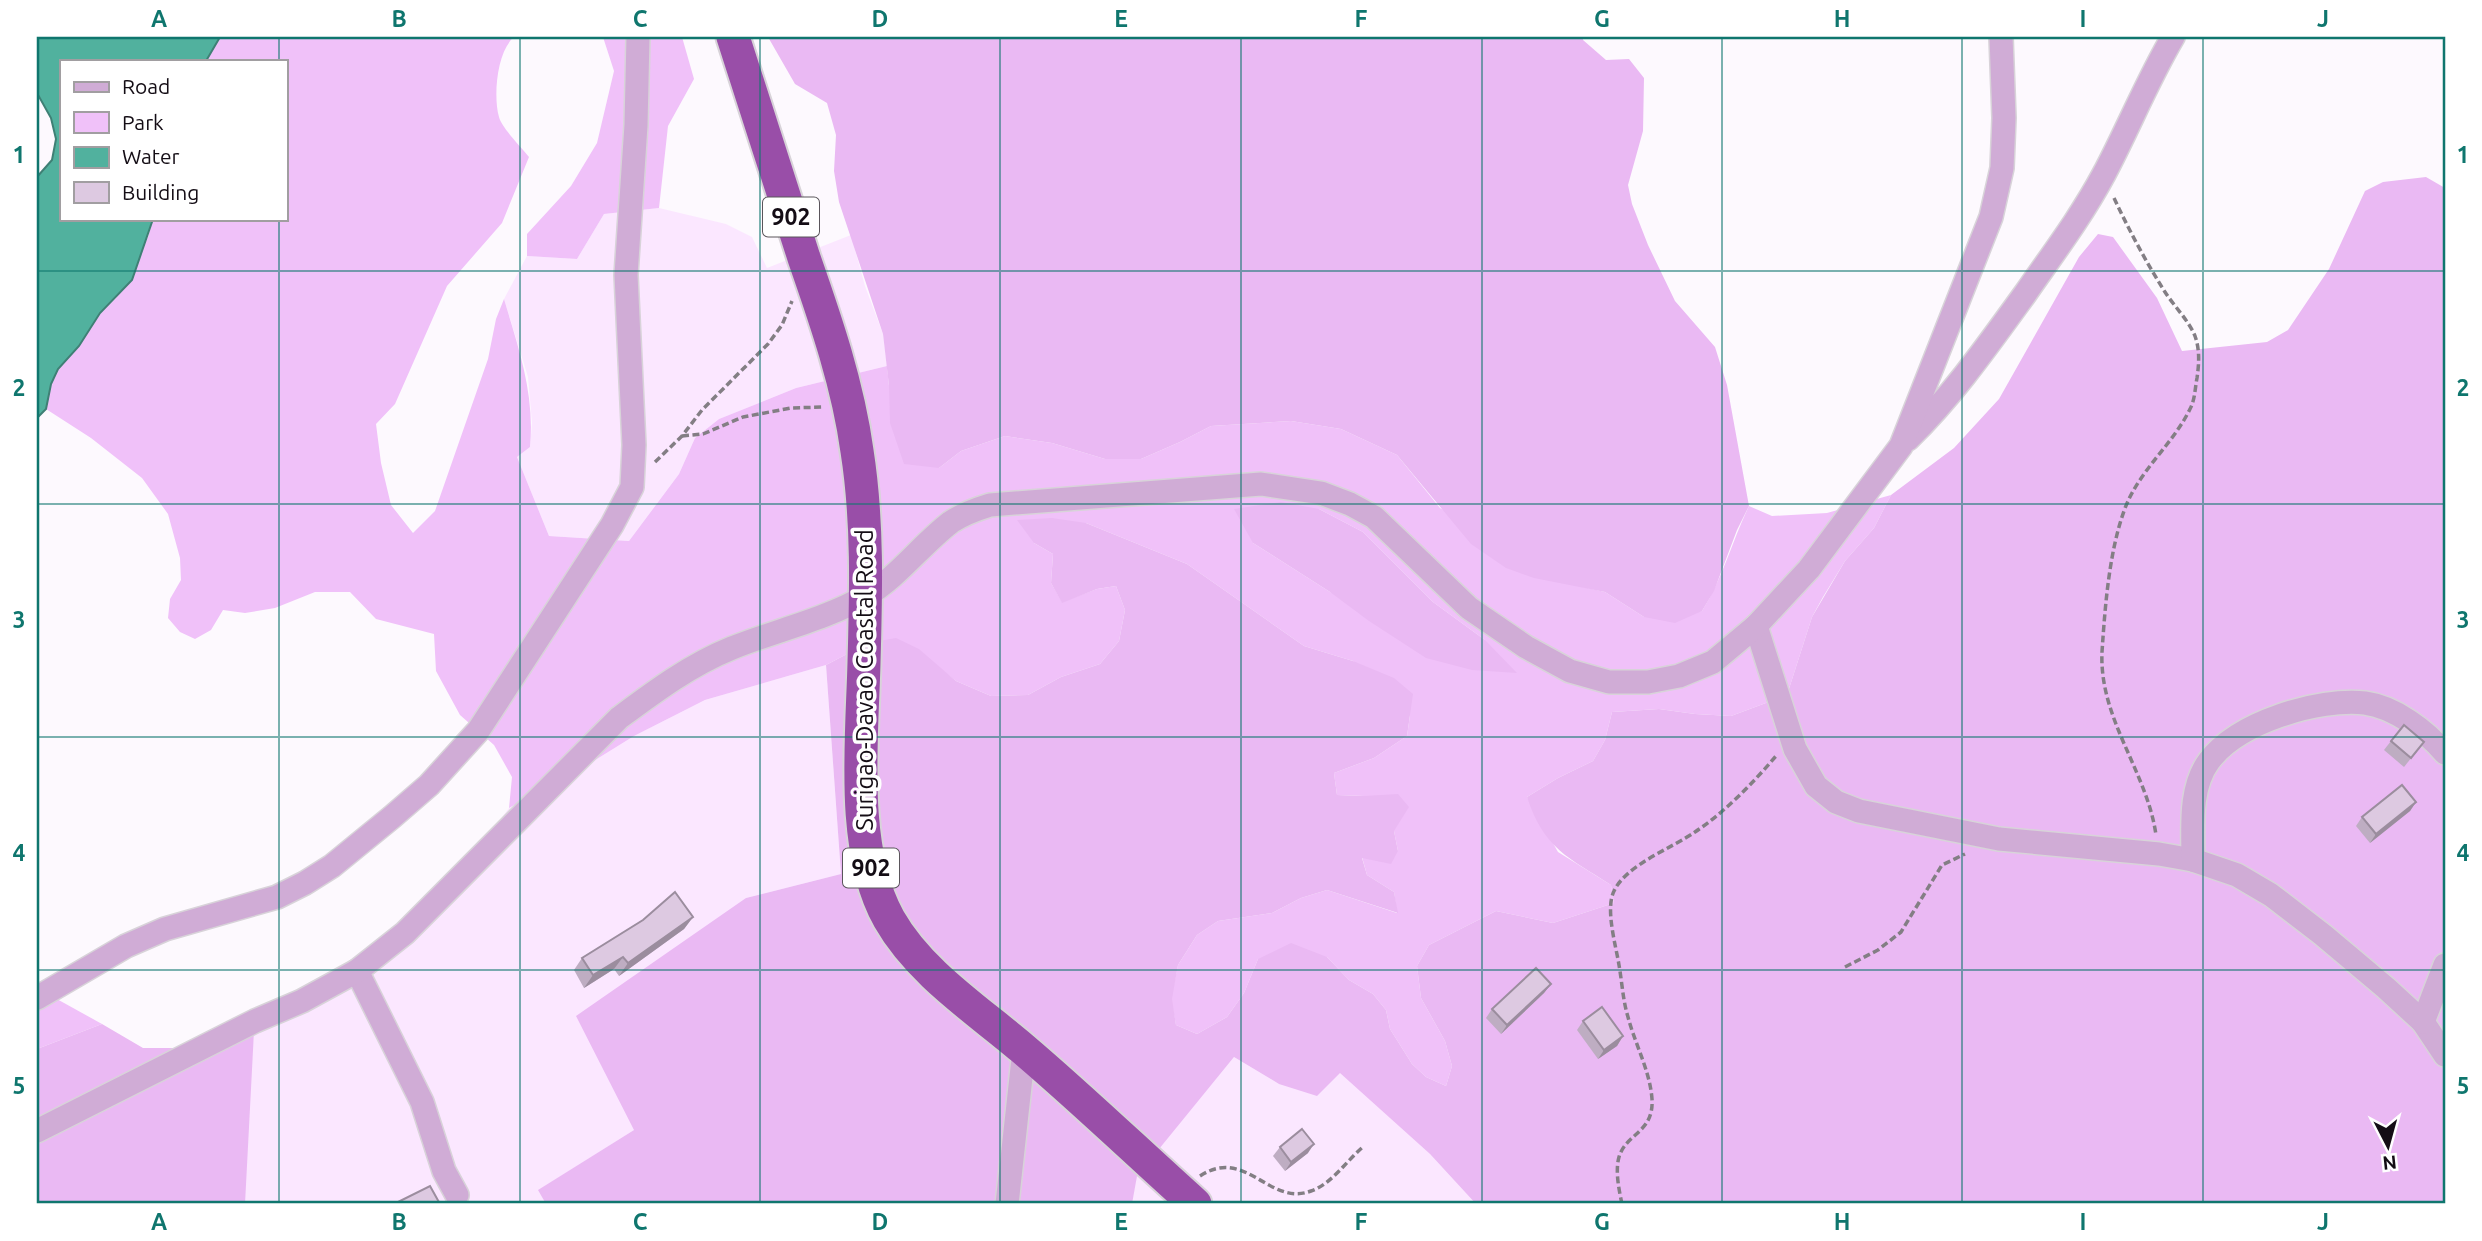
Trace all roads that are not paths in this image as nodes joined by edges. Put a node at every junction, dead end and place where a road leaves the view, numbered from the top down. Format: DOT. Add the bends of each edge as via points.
graph roads {
  1 [pos="638,37"];
  2 [pos="733,37"];
  3 [pos="2001,37"];
  4 [pos="2173,37"];
  5 [pos="1901,446"];
  6 [pos="866,596"];
  7 [pos="1756,626"];
  8 [pos="2445,753"];
  9 [pos="2193,860"];
  10 [pos="2445,965"];
  11 [pos="357,971"];
  12 [pos="37,998"];
  13 [pos="2423,1022"];
  14 [pos="1024,1050"];
  15 [pos="2445,1055"];
  16 [pos="37,1131"];
  17 [pos="457,1195"];
  18 [pos="1189,1199"];
  19 [pos="1007,1204"];
  1 -- 12 [label="street" via="626,275 632,487 612,525 478,732 392,817 305,883 277,897 165,929 126,946"];
  2 -- 6 [label="highway, Surigao-Davao Coastal Road / 902" via="850,408 864,509"];
  3 -- 5 [label="street" via="2002,168 1991,217"];
  4 -- 5 [label="street" via="2070,230 1975,363"];
  5 -- 7 [label="street" via="1809,569"];
  6 -- 7 [label="street" via="952,522 990,505 1261,484 1321,493 1374,517 1469,608 1570,671 1609,682 1679,676 1713,662"];
  6 -- 11 [label="street" via="800,626 731,648 674,678 618,718 405,933"];
  6 -- 14 [label="highway, Surigao-Davao Coastal Road / 902" via="861,795 877,895 902,940 917,956"];
  7 -- 9 [label="street" via="1795,749 1816,786 1836,802 1999,839"];
  8 -- 9 [label="street" via="2395,713 2366,703 2314,706 2261,723 2230,741 2208,762 2193,806"];
  9 -- 13 [label="street" via="2237,875 2271,895"];
  10 -- 13 [label="street"];
  11 -- 16 [label="street"];
  11 -- 17 [label="street" via="422,1102 444,1171"];
  13 -- 15 [label="street"];
  14 -- 18 [label="highway, Surigao-Davao Coastal Road / 902"];
  14 -- 19 [label="street"];
}
